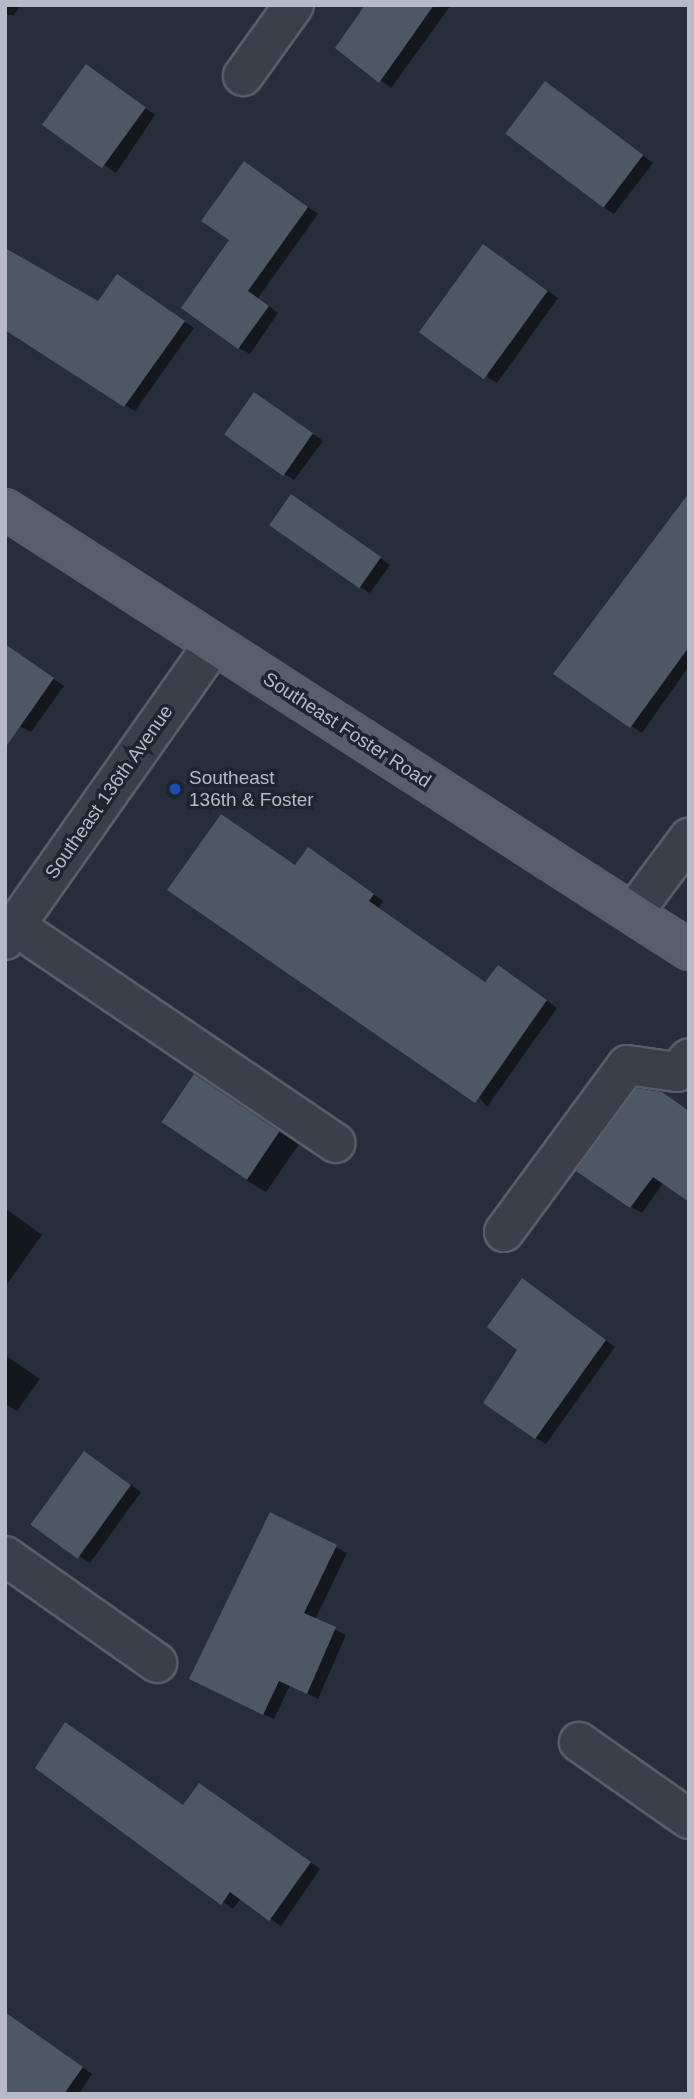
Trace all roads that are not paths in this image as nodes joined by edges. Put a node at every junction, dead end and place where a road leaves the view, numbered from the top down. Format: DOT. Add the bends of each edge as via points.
graph roads {
  1 [pos="294,5"];
  2 [pos="243,76"];
  3 [pos="5,509"];
  4 [pos="213,645"];
  5 [pos="689,838"];
  6 [pos="633,913"];
  7 [pos="10,933"];
  8 [pos="689,950"];
  9 [pos="689,1058"];
  10 [pos="336,1143"];
  11 [pos="504,1232"];
  12 [pos="5,1556"];
  13 [pos="157,1663"];
  14 [pos="579,1742"];
  15 [pos="689,1819"];
  1 -- 2 [label="street"];
  3 -- 4 [label="main road, Southeast Foster Road"];
  4 -- 6 [label="main road, Southeast Foster Road"];
  4 -- 7 [label="street, Southeast 136th Avenue"];
  5 -- 6 [label="street"];
  6 -- 8 [label="main road, Southeast Foster Road"];
  7 -- 10 [label="street"];
  9 -- 11 [label="street" via="677,1072 627,1065"];
  12 -- 13 [label="street"];
  14 -- 15 [label="street"];
}
